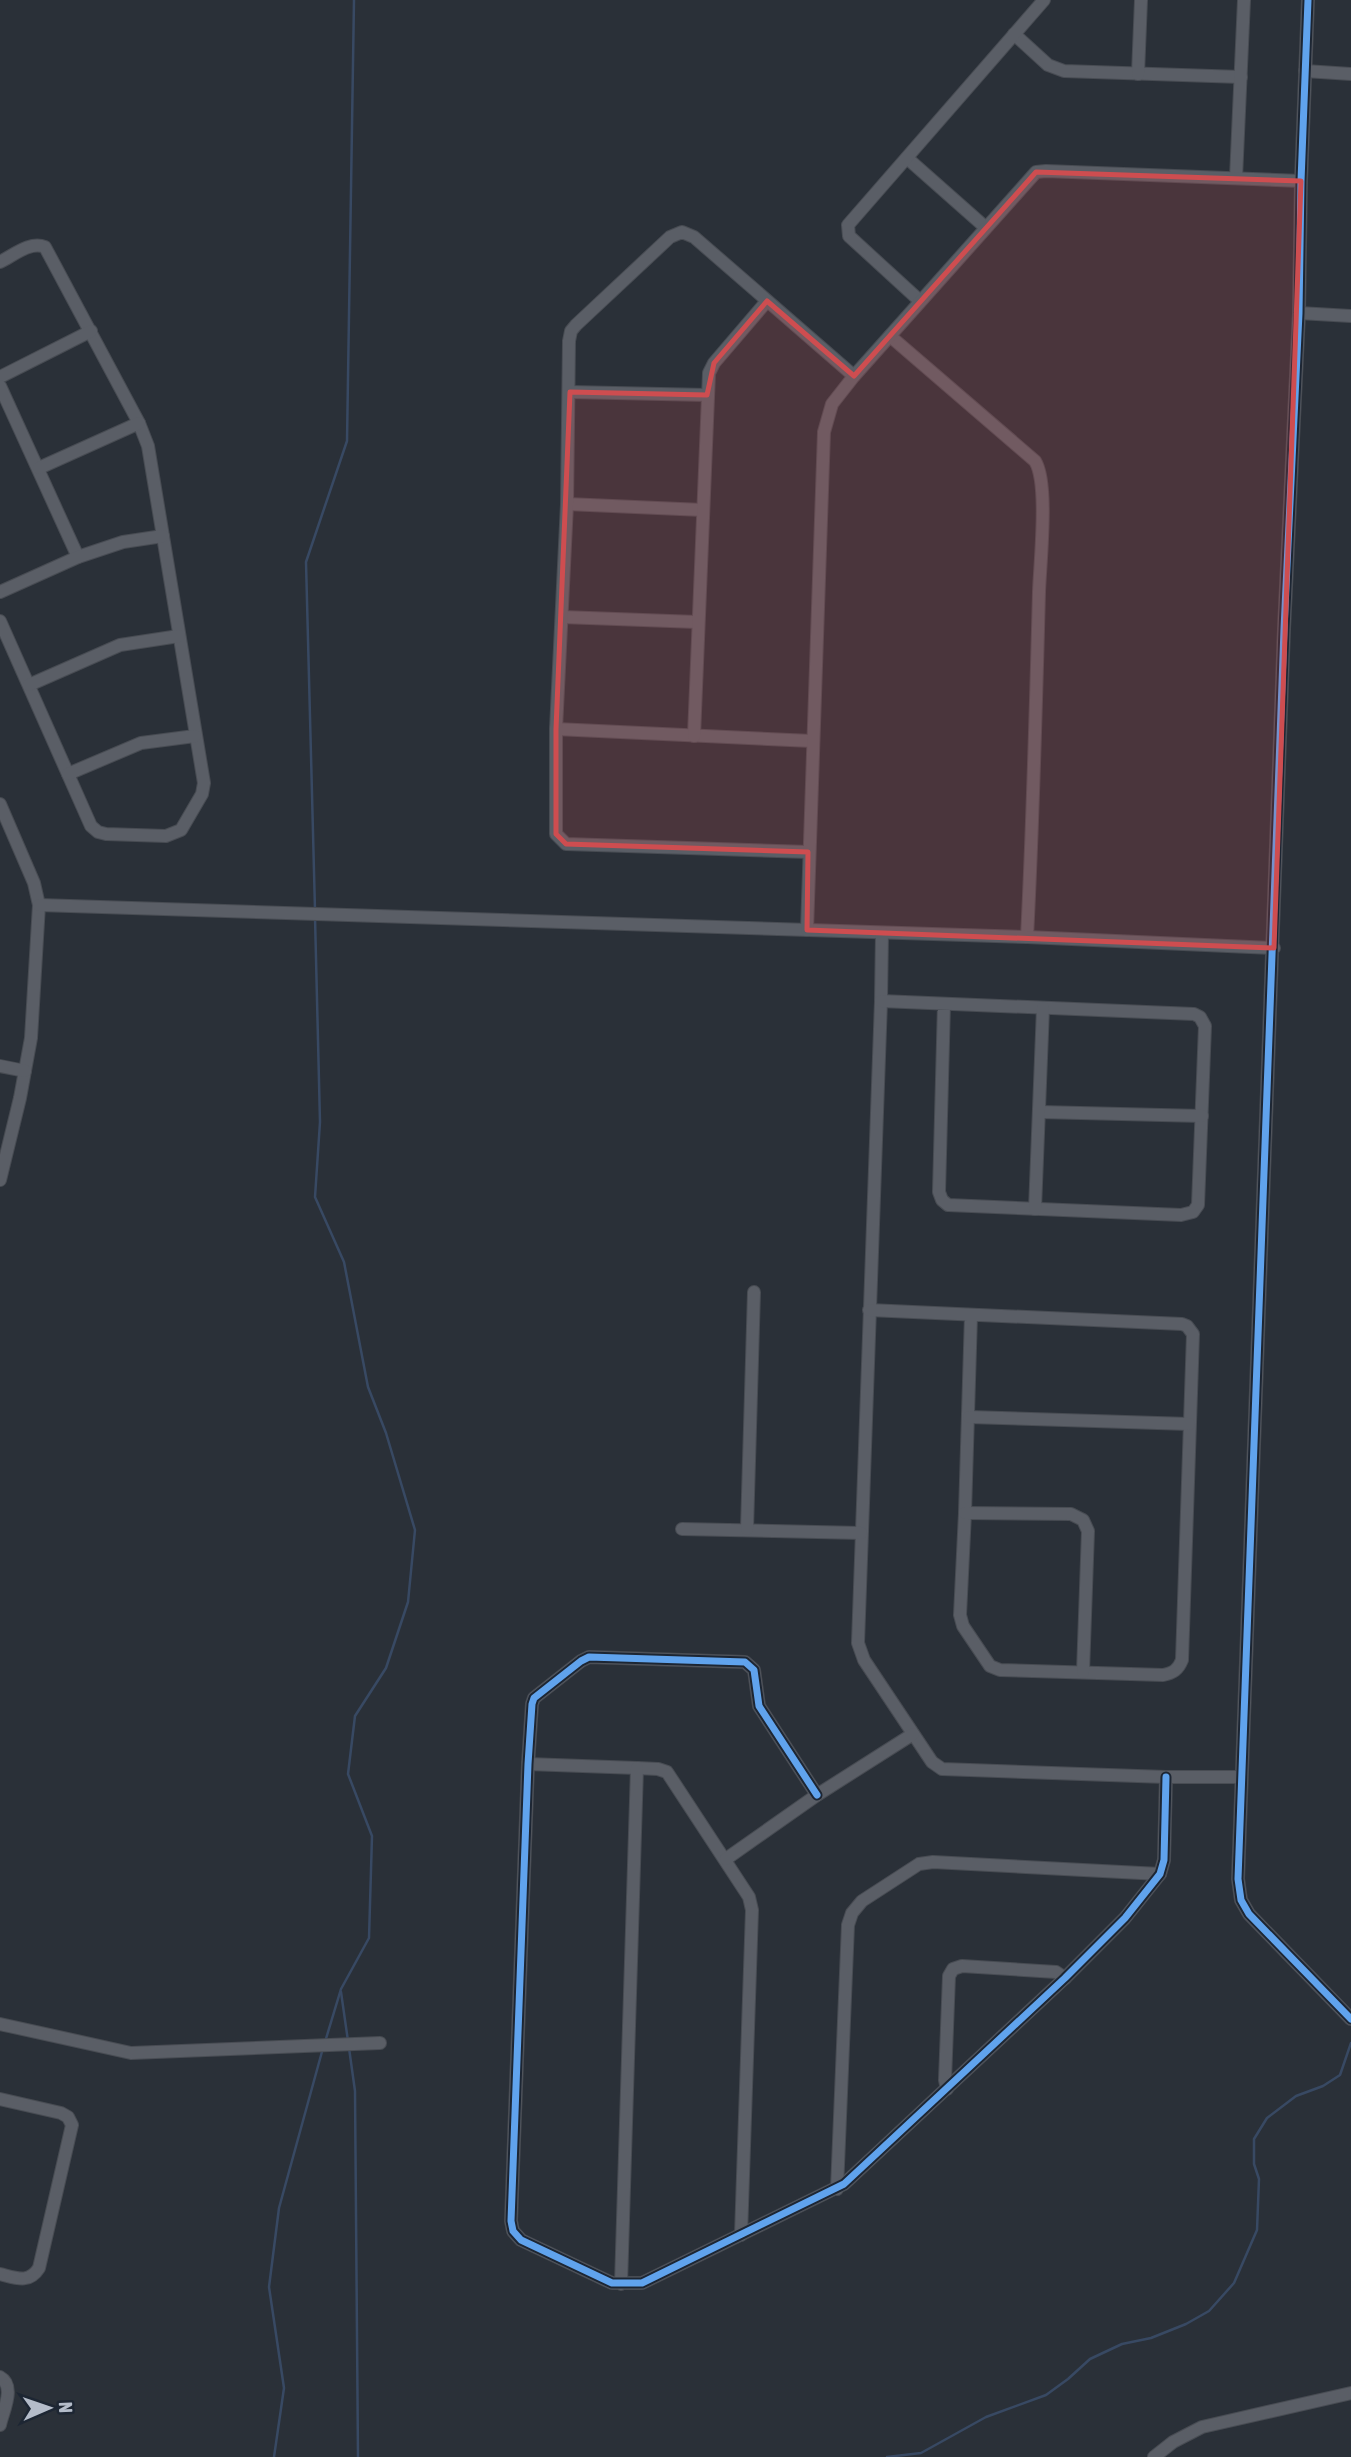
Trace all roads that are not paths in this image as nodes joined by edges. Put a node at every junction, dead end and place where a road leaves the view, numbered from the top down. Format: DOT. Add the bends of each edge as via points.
graph roads {
  1 [pos="1044,0"];
  2 [pos="1141,0"];
  3 [pos="1244,0"];
  4 [pos="1308,0"];
  5 [pos="1014,34"];
  6 [pos="1305,71"];
  7 [pos="1138,74"];
  8 [pos="1351,74"];
  9 [pos="1241,77"];
  10 [pos="907,158"];
  11 [pos="1236,178"];
  12 [pos="1301,181"];
  13 [pos="985,227"];
  14 [pos="0,262"];
  15 [pos="767,301"];
  16 [pos="920,301"];
  17 [pos="1299,313"];
  18 [pos="1351,316"];
  19 [pos="91,331"];
  20 [pos="890,336"];
  21 [pos="854,376"];
  22 [pos="0,377"];
  23 [pos="0,386"];
  24 [pos="570,392"];
  25 [pos="707,395"];
  26 [pos="139,423"];
  27 [pos="39,468"];
  28 [pos="566,504"];
  29 [pos="703,510"];
  30 [pos="163,536"];
  31 [pos="78,556"];
  32 [pos="0,592"];
  33 [pos="562,617"];
  34 [pos="0,621"];
  35 [pos="697,622"];
  36 [pos="179,636"];
  37 [pos="29,685"];
  38 [pos="556,729"];
  39 [pos="195,736"];
  40 [pos="694,736"];
  41 [pos="812,741"];
  42 [pos="68,774"];
  43 [pos="0,804"];
  44 [pos="808,852"];
  45 [pos="39,905"];
  46 [pos="807,930"];
  47 [pos="882,933"];
  48 [pos="1027,937"];
  49 [pos="1274,948"];
  50 [pos="881,1001"];
  51 [pos="944,1004"];
  52 [pos="1043,1008"];
  53 [pos="0,1066"];
  54 [pos="25,1071"];
  55 [pos="1040,1112"];
  56 [pos="1202,1116"];
  57 [pos="0,1180"];
  58 [pos="1035,1209"];
  59 [pos="754,1292"];
  60 [pos="869,1310"];
  61 [pos="971,1315"];
  62 [pos="969,1417"];
  63 [pos="1189,1424"];
  64 [pos="965,1513"];
  65 [pos="682,1529"];
  66 [pos="747,1529"];
  67 [pos="861,1533"];
  68 [pos="1083,1672"];
  69 [pos="913,1734"];
  70 [pos="528,1764"];
  71 [pos="638,1768"];
  72 [pos="1166,1777"];
  73 [pos="1241,1777"];
  74 [pos="817,1795"];
  75 [pos="726,1859"];
  76 [pos="1160,1874"];
  77 [pos="1065,1978"];
  78 [pos="1351,2019"];
  79 [pos="0,2024"];
  80 [pos="380,2043"];
  81 [pos="947,2089"];
  82 [pos="0,2099"];
  83 [pos="837,2189"];
  84 [pos="741,2235"];
  85 [pos="0,2274"];
  86 [pos="621,2284"];
  87 [pos="0,2377"];
  88 [pos="1351,2393"];
  89 [pos="0,2426"];
  90 [pos="1154,2457"];
  1 -- 5 [label="street"];
  2 -- 7 [label="street"];
  3 -- 9 [label="street"];
  4 -- 6 [label="street"];
  5 -- 7 [label="street" via="1055,69"];
  5 -- 10 [label="street"];
  6 -- 8 [label="street"];
  6 -- 12 [label="street"];
  7 -- 9 [label="street"];
  9 -- 11 [label="street"];
  10 -- 13 [label="street"];
  10 -- 16 [label="street" via="847,231"];
  11 -- 12 [label="street"];
  11 -- 13 [label="street" via="1036,172"];
  12 -- 17 [label="street"];
  13 -- 16 [label="street"];
  14 -- 19 [label="street" via="32,245 45,247"];
  15 -- 21 [label="street"];
  15 -- 24 [label="street" via="694,237 676,233 571,331"];
  15 -- 25 [label="street" via="714,363"];
  16 -- 20 [label="street"];
  17 -- 18 [label="street"];
  17 -- 49 [label="street"];
  19 -- 22 [label="street"];
  19 -- 26 [label="street"];
  20 -- 21 [label="street"];
  20 -- 48 [label="street" via="1040,469"];
  21 -- 41 [label="street" via="832,404 824,432"];
  23 -- 27 [label="street"];
  24 -- 25 [label="street"];
  24 -- 28 [label="street"];
  25 -- 29 [label="street"];
  26 -- 27 [label="street"];
  26 -- 30 [label="street" via="148,446"];
  27 -- 31 [label="street"];
  28 -- 29 [label="street"];
  28 -- 33 [label="street"];
  29 -- 35 [label="street"];
  30 -- 31 [label="street" via="122,542"];
  30 -- 36 [label="street"];
  31 -- 32 [label="street"];
  33 -- 35 [label="street"];
  33 -- 38 [label="street"];
  34 -- 37 [label="street"];
  35 -- 40 [label="street"];
  36 -- 37 [label="street" via="120,645"];
  36 -- 39 [label="street"];
  37 -- 42 [label="street"];
  38 -- 40 [label="street"];
  38 -- 44 [label="street" via="556,834 566,844"];
  39 -- 42 [label="street" via="141,743"];
  39 -- 42 [label="street" via="204,789 181,830 174,834 98,832 91,827"];
  40 -- 41 [label="street"];
  41 -- 44 [label="street"];
  43 -- 45 [label="street"];
  44 -- 46 [label="street"];
  45 -- 46 [label="street"];
  45 -- 54 [label="street"];
  46 -- 47 [label="street"];
  47 -- 48 [label="street"];
  47 -- 50 [label="street"];
  48 -- 49 [label="street"];
  49 -- 73 [label="street"];
  50 -- 51 [label="street"];
  50 -- 60 [label="street"];
  51 -- 52 [label="street"];
  51 -- 58 [label="street" via="942,1200 948,1205"];
  52 -- 55 [label="street"];
  52 -- 56 [label="street" via="1200,1017 1205,1026"];
  53 -- 54 [label="street"];
  54 -- 57 [label="street"];
  55 -- 56 [label="street"];
  55 -- 58 [label="street"];
  56 -- 58 [label="street" via="1198,1205 1193,1212"];
  59 -- 66 [label="street"];
  60 -- 61 [label="street"];
  60 -- 67 [label="street"];
  61 -- 62 [label="street"];
  61 -- 63 [label="street" via="1187,1326 1193,1334"];
  62 -- 63 [label="street"];
  62 -- 64 [label="street"];
  63 -- 68 [label="street" via="1182,1660 1172,1673 1163,1675"];
  64 -- 68 [label="street" via="960,1615 962,1626 990,1666"];
  64 -- 68 [label="street" via="1071,1514 1083,1520 1088,1531"];
  65 -- 66 [label="street"];
  66 -- 67 [label="street"];
  67 -- 69 [label="street" via="859,1651"];
  69 -- 72 [label="street" via="942,1769"];
  69 -- 74 [label="street"];
  70 -- 71 [label="street"];
  70 -- 74 [label="street" via="534,1698 581,1661 598,1657 745,1662 754,1670 760,1706"];
  70 -- 86 [label="street" via="511,2226 521,2240"];
  71 -- 75 [label="street" via="667,1772"];
  71 -- 86 [label="street"];
  72 -- 73 [label="street"];
  72 -- 76 [label="street"];
  73 -- 78 [label="street" via="1238,1879 1244,1907"];
  74 -- 75 [label="street"];
  75 -- 84 [label="street" via="749,1897 751,1910"];
  76 -- 77 [label="street" via="1125,1918"];
  76 -- 83 [label="street" via="933,1862 919,1864 862,1900 848,1925"];
  77 -- 81 [label="street"];
  77 -- 81 [label="street" via="1056,1972 953,1969 949,1976"];
  79 -- 80 [label="street" via="131,2053"];
  81 -- 83 [label="street"];
  82 -- 85 [label="street" via="61,2112 72,2125 39,2268 24,2280"];
  83 -- 84 [label="street"];
  84 -- 86 [label="street" via="642,2283"];
  87 -- 89 [label="street" via="9,2387"];
  88 -- 90 [label="street" via="1202,2427"];
}
